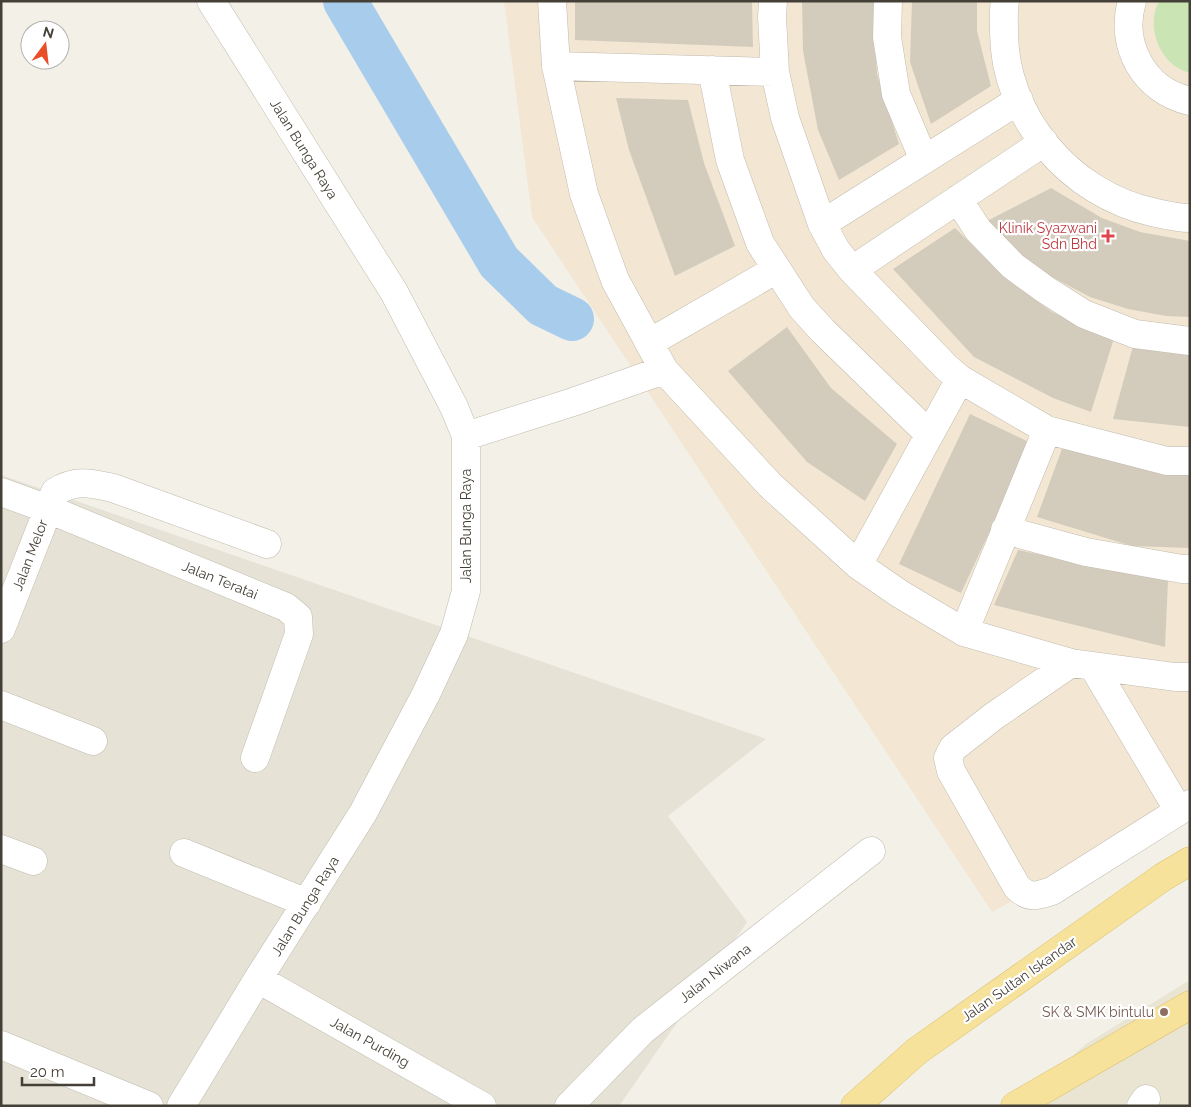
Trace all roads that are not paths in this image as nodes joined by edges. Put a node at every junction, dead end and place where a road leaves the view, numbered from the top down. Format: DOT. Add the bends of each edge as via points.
graph roads {
  1 [pos="211,1"];
  2 [pos="552,1"];
  3 [pos="774,1"];
  4 [pos="888,1"];
  5 [pos="1005,1"];
  6 [pos="1132,1"];
  7 [pos="556,66"];
  8 [pos="712,70"];
  9 [pos="775,72"];
  10 [pos="1019,100"];
  11 [pos="1190,101"];
  12 [pos="1044,142"];
  13 [pos="924,160"];
  14 [pos="958,199"];
  15 [pos="1190,218"];
  16 [pos="822,224"];
  17 [pos="777,269"];
  18 [pos="852,270"];
  19 [pos="1190,341"];
  20 [pos="649,343"];
  21 [pos="664,370"];
  22 [pos="960,379"];
  23 [pos="1047,430"];
  24 [pos="930,434"];
  25 [pos="466,436"];
  26 [pos="1190,461"];
  27 [pos="1,492"];
  28 [pos="48,509"];
  29 [pos="1005,530"];
  30 [pos="267,544"];
  31 [pos="858,565"];
  32 [pos="1190,569"];
  33 [pos="1,629"];
  34 [pos="964,632"];
  35 [pos="1082,664"];
  36 [pos="1190,677"];
  37 [pos="1,705"];
  38 [pos="93,741"];
  39 [pos="255,758"];
  40 [pos="1184,808"];
  41 [pos="1,849"];
  42 [pos="871,851"];
  43 [pos="184,853"];
  44 [pos="33,861"];
  45 [pos="1190,861"];
  46 [pos="307,903"];
  47 [pos="258,979"];
  48 [pos="1190,1005"];
  49 [pos="1,1045"];
  50 [pos="149,1106"];
  51 [pos="181,1106"];
  52 [pos="482,1106"];
  53 [pos="569,1106"];
  54 [pos="856,1106"];
  55 [pos="1014,1106"];
  1 -- 25 [label="street, Jalan Bunga Raya" via="394,292"];
  2 -- 7 [label="street"];
  3 -- 9 [label="street"];
  4 -- 13 [label="street" via="886,37 896,94"];
  5 -- 10 [label="street" via="1004,47 1013,88"];
  6 -- 11 [label="street" via="1128,26 1130,42 1143,71 1167,93"];
  7 -- 8 [label="street"];
  7 -- 20 [label="street" via="584,194 615,280"];
  8 -- 9 [label="street"];
  8 -- 17 [label="street" via="730,160 760,243"];
  9 -- 16 [label="street" via="785,118"];
  10 -- 12 [label="street"];
  10 -- 13 [label="street"];
  12 -- 14 [label="street"];
  12 -- 15 [label="street" via="1056,158 1088,185 1131,208"];
  13 -- 16 [label="street"];
  14 -- 18 [label="street"];
  14 -- 19 [label="street" via="978,230 1013,266 1084,314 1135,334"];
  16 -- 18 [label="street"];
  17 -- 20 [label="street"];
  17 -- 24 [label="street" via="802,308 823,331"];
  18 -- 22 [label="street"];
  20 -- 21 [label="street"];
  21 -- 25 [label="street"];
  21 -- 31 [label="street" via="770,485"];
  22 -- 23 [label="street"];
  22 -- 24 [label="street"];
  23 -- 26 [label="street" via="1167,461"];
  23 -- 29 [label="street"];
  24 -- 31 [label="street"];
  25 -- 46 [label="street, Jalan Bunga Raya" via="466,591 454,634 363,813"];
  27 -- 28 [label="street, Jalan Teratai"];
  28 -- 30 [label="street, Jalan Melor" via="55,492 74,483 88,482 113,488"];
  28 -- 33 [label="street, Jalan Melor"];
  28 -- 39 [label="street, Jalan Teratai" via="286,607 298,617 299,634"];
  29 -- 32 [label="street" via="1086,552"];
  29 -- 34 [label="street"];
  31 -- 34 [label="street"];
  34 -- 35 [label="street"];
  35 -- 36 [label="street"];
  35 -- 40 [label="street"];
  35 -- 40 [label="street" via="994,716 953,748 948,758 951,771 1017,887 1024,894 1037,896 1052,891"];
  37 -- 38 [label="street"];
  41 -- 44 [label="street"];
  42 -- 53 [label="street, Jalan Niwana" via="643,1030"];
  43 -- 46 [label="street"];
  45 -- 54 [label="main road, Jalan Sultan Iskandar" via="1163,876 917,1051"];
  46 -- 47 [label="street, Jalan Bunga Raya"];
  47 -- 51 [label="street, Jalan Bunga Raya"];
  47 -- 52 [label="street, Jalan Purding"];
  48 -- 55 [label="main road"];
  49 -- 50 [label="street"];
}
